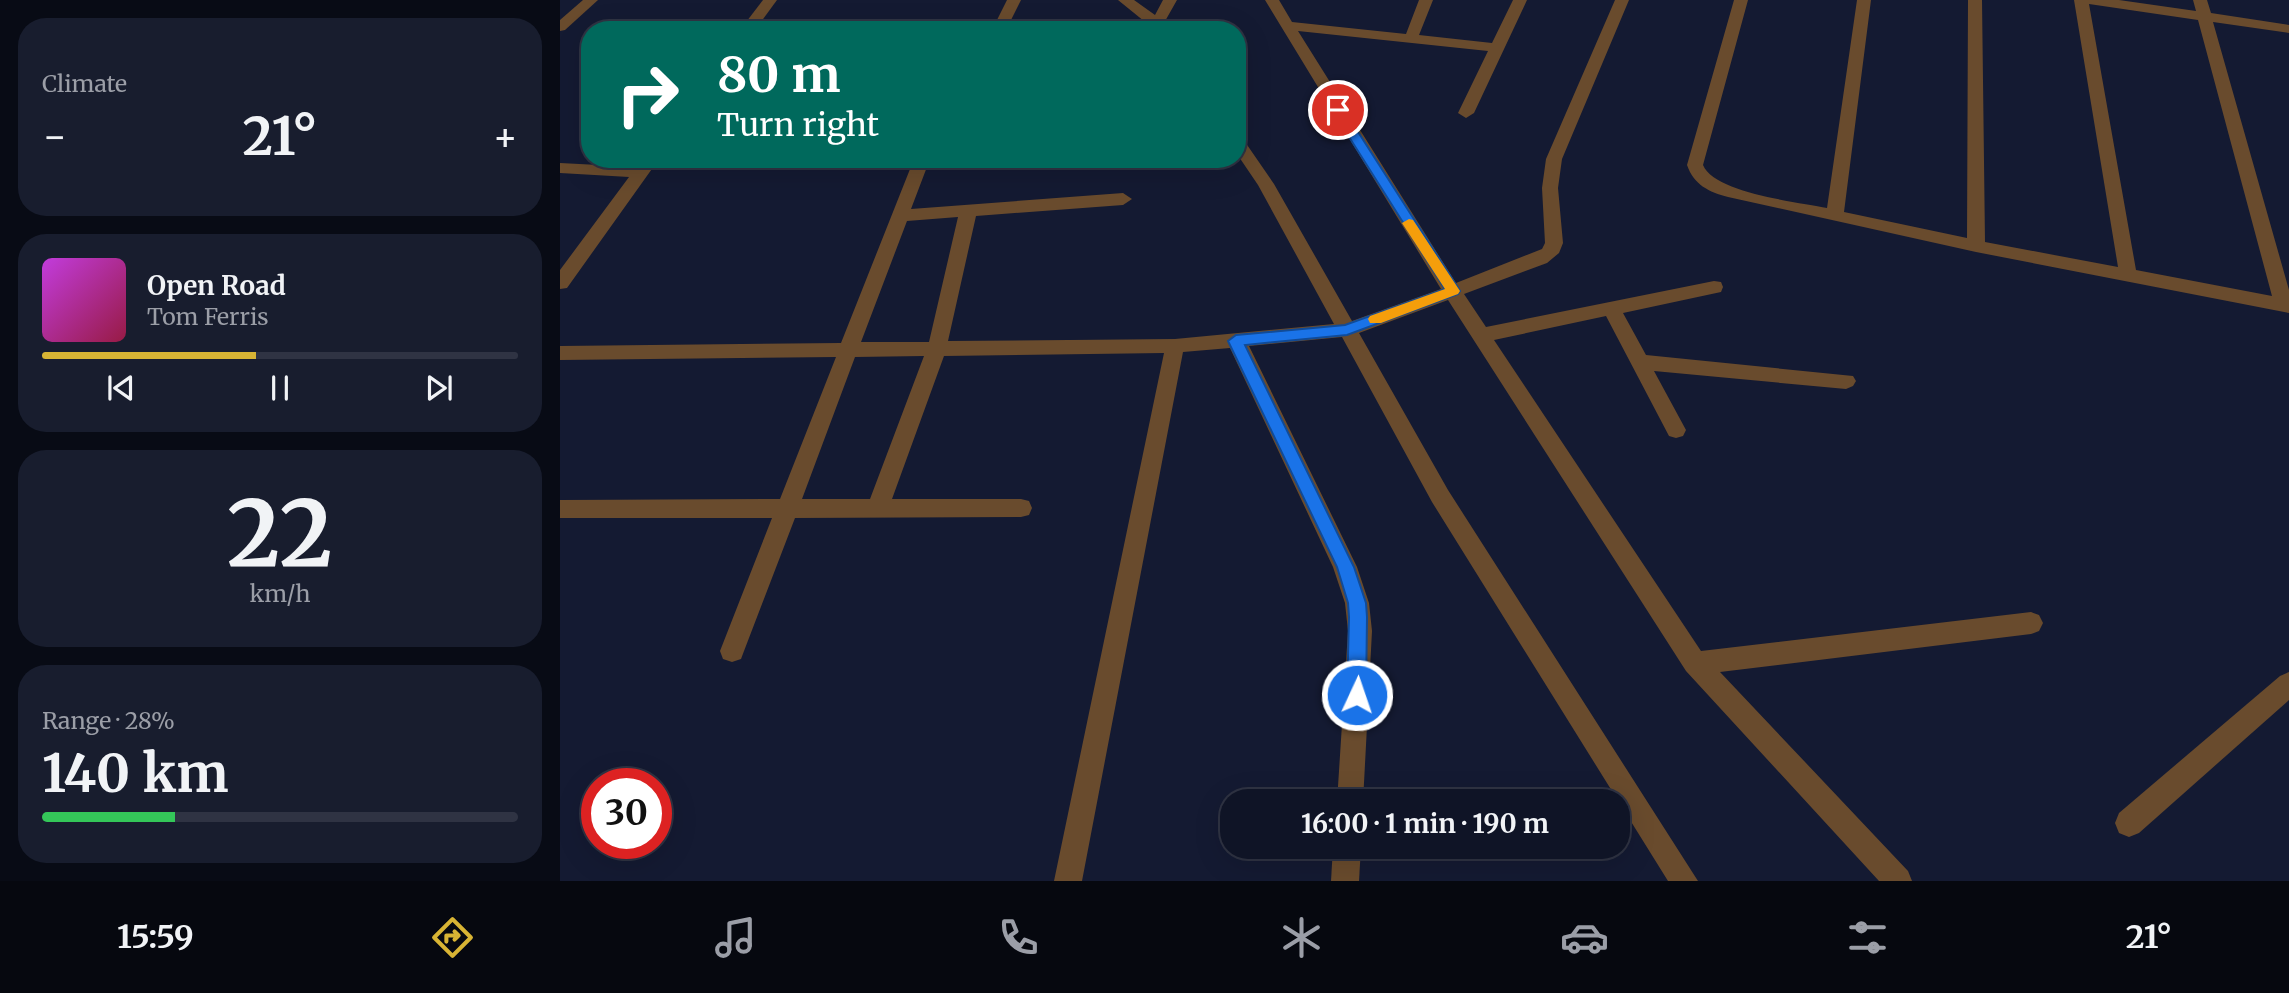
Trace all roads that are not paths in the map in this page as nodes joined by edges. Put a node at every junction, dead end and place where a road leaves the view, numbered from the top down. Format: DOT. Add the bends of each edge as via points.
graph roads {
  1 [pos="591,0"];
  2 [pos="770,0"];
  3 [pos="1014,0"];
  4 [pos="1125,0"];
  5 [pos="1170,0"];
  6 [pos="1272,0"];
  7 [pos="1426,0"];
  8 [pos="1520,0"];
  9 [pos="1622,0"];
  10 [pos="1741,0"];
  11 [pos="1864,0"];
  12 [pos="1975,0"];
  13 [pos="2081,0"];
  14 [pos="2091,0"];
  15 [pos="2200,0"];
  16 [pos="2205,17"];
  17 [pos="754,21"];
  18 [pos="1004,21"];
  19 [pos="1153,21"];
  20 [pos="1162,21"];
  21 [pos="1285,25"];
  22 [pos="560,27"];
  23 [pos="2289,29"];
  24 [pos="1411,38"];
  25 [pos="1499,48"];
  26 [pos="1466,113"];
  27 [pos="1246,155"];
  28 [pos="560,168"];
  29 [pos="581,168"];
  30 [pos="645,168"];
  31 [pos="919,168"];
  32 [pos="1123,199"];
  33 [pos="968,211"];
  34 [pos="1835,214"];
  35 [pos="900,216"];
  36 [pos="1976,246"];
  37 [pos="2128,275"];
  38 [pos="560,283"];
  39 [pos="1714,287"];
  40 [pos="1453,291"];
  41 [pos="2287,305"];
  42 [pos="1611,308"];
  43 [pos="1347,330"];
  44 [pos="1482,335"];
  45 [pos="1236,341"];
  46 [pos="1175,346"];
  47 [pos="937,348"];
  48 [pos="849,349"];
  49 [pos="560,353"];
  50 [pos="1639,362"];
  51 [pos="1846,381"];
  52 [pos="1676,430"];
  53 [pos="788,508"];
  54 [pos="878,508"];
  55 [pos="1021,508"];
  56 [pos="560,509"];
  57 [pos="2031,623"];
  58 [pos="732,651"];
  59 [pos="1695,663"];
  60 [pos="2289,684"];
  61 [pos="1351,789"];
  62 [pos="2129,823"];
  63 [pos="1346,859"];
  64 [pos="1068,881"];
  65 [pos="1345,881"];
  66 [pos="1684,881"];
  67 [pos="1898,881"];
  1 -- 22 [label="street"];
  2 -- 17 [label="street"];
  3 -- 18 [label="street"];
  4 -- 19 [label="street"];
  5 -- 20 [label="street"];
  6 -- 21 [label="street"];
  7 -- 24 [label="street"];
  8 -- 25 [label="street"];
  9 -- 40 [label="street" via="1554,159 1550,188 1554,243 1550,253"];
  10 -- 34 [label="street" via="1695,165 1698,175 1707,185 1728,192"];
  11 -- 34 [label="street"];
  12 -- 36 [label="street"];
  13 -- 37 [label="street"];
  14 -- 16 [label="street"];
  15 -- 16 [label="street"];
  16 -- 23 [label="street"];
  16 -- 41 [label="street"];
  21 -- 24 [label="street"];
  21 -- 40 [label="street"];
  24 -- 25 [label="street"];
  25 -- 26 [label="street"];
  27 -- 43 [label="street"];
  28 -- 29 [label="street"];
  30 -- 38 [label="street"];
  31 -- 35 [label="street"];
  32 -- 33 [label="street"];
  33 -- 35 [label="street"];
  33 -- 47 [label="street"];
  34 -- 36 [label="street"];
  35 -- 48 [label="street"];
  36 -- 37 [label="street"];
  37 -- 41 [label="street"];
  39 -- 42 [label="street"];
  40 -- 43 [label="street"];
  40 -- 44 [label="street"];
  42 -- 44 [label="street"];
  42 -- 50 [label="street"];
  43 -- 45 [label="street"];
  43 -- 66 [label="street" via="1440,496"];
  44 -- 59 [label="street"];
  45 -- 46 [label="street"];
  45 -- 61 [label="street" via="1345,567 1357,603 1359,668"];
  46 -- 47 [label="street"];
  46 -- 64 [label="street"];
  47 -- 48 [label="street"];
  47 -- 54 [label="street"];
  48 -- 49 [label="street"];
  48 -- 53 [label="street"];
  50 -- 51 [label="street"];
  50 -- 52 [label="street"];
  53 -- 54 [label="street"];
  53 -- 56 [label="street"];
  53 -- 58 [label="street"];
  54 -- 55 [label="street"];
  57 -- 59 [label="street"];
  59 -- 67 [label="street"];
  60 -- 62 [label="street"];
  63 -- 65 [label="street"];
}
